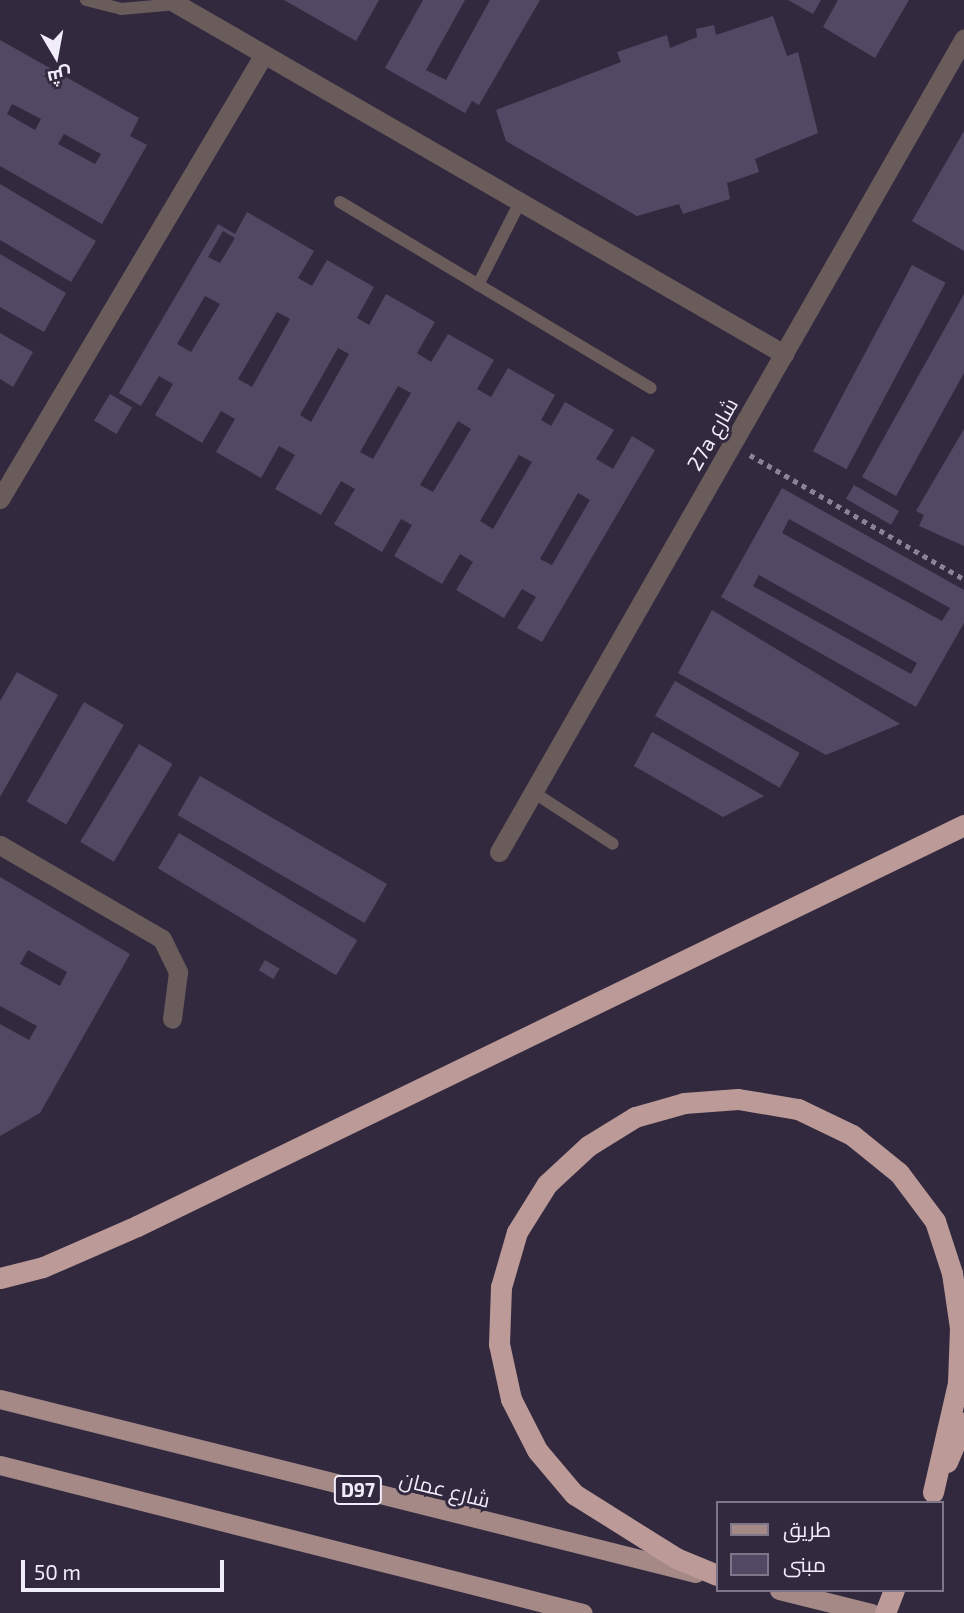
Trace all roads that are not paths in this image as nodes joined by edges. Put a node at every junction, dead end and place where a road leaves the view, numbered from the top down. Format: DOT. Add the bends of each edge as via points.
graph roads {
  1 [pos="86,0"];
  2 [pos="174,2"];
  3 [pos="964,38"];
  4 [pos="264,54"];
  5 [pos="340,202"];
  6 [pos="520,202"];
  7 [pos="478,285"];
  8 [pos="784,354"];
  9 [pos="651,388"];
  10 [pos="0,499"];
  11 [pos="533,792"];
  12 [pos="964,825"];
  13 [pos="613,844"];
  14 [pos="0,845"];
  15 [pos="499,852"];
  16 [pos="172,1019"];
  17 [pos="0,1278"];
  18 [pos="0,1399"];
  19 [pos="964,1422"];
  20 [pos="0,1465"];
  21 [pos="931,1497"];
  22 [pos="716,1576"];
  23 [pos="716,1576"];
  24 [pos="787,1592"];
  25 [pos="893,1592"];
  26 [pos="583,1613"];
  27 [pos="871,1613"];
  28 [pos="885,1613"];
  1 -- 2 [label="lane" via="121,9"];
  2 -- 4 [label="street"];
  3 -- 8 [label="street, 27a شارع"];
  4 -- 6 [label="street"];
  4 -- 10 [label="street"];
  5 -- 7 [label="lane"];
  6 -- 7 [label="lane"];
  6 -- 8 [label="street"];
  7 -- 9 [label="lane"];
  8 -- 11 [label="street, 27a شارع"];
  11 -- 13 [label="lane"];
  11 -- 15 [label="street, 27a شارع"];
  12 -- 17 [label="highway" via="138,1226 43,1267"];
  14 -- 16 [label="street" via="162,939 178,972"];
  18 -- 22 [label="main road, شارع عمان / D97"];
  19 -- 21 [label="highway"];
  20 -- 26 [label="main road"];
  21 -- 23 [label="highway" via="958,1383 960,1328 953,1273 935,1222 899,1173 852,1135 798,1110 738,1098 684,1103 635,1117 588,1146 547,1184 517,1232 501,1287 499,1344 511,1399 537,1450 574,1494 676,1558"];
  24 -- 27 [label="main road"];
  25 -- 28 [label="highway"];
}
